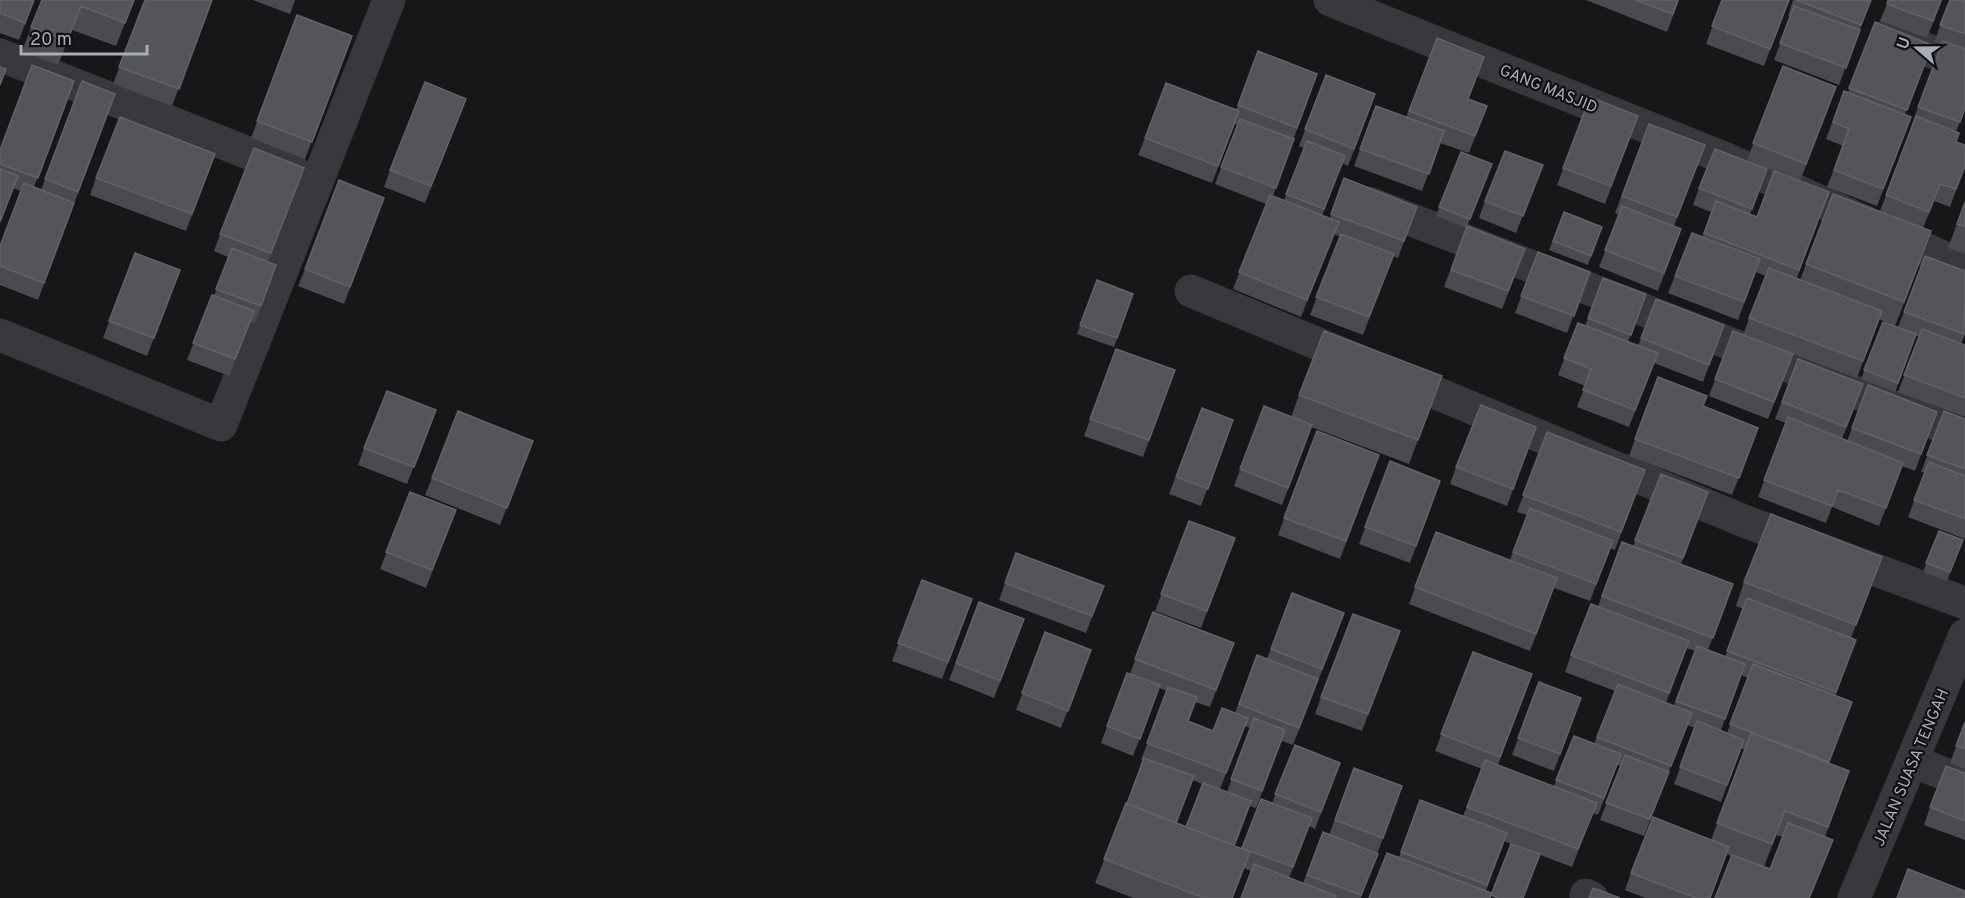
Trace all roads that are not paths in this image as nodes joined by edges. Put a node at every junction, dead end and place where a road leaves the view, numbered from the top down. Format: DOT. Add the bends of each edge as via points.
graph roads {
  1 [pos="389,0"];
  2 [pos="1330,0"];
  3 [pos="1884,31"];
  4 [pos="0,55"];
  5 [pos="1965,66"];
  6 [pos="318,181"];
  7 [pos="1351,196"];
  8 [pos="1965,267"];
  9 [pos="1191,291"];
  10 [pos="0,335"];
  11 [pos="1965,435"];
  12 [pos="1965,603"];
  13 [pos="1963,645"];
  14 [pos="1912,761"];
  15 [pos="1965,782"];
  16 [pos="1854,898"];
  1 -- 6 [label="street"];
  2 -- 8 [label="street, GANG MASJID" via="1724,158"];
  3 -- 5 [label="street"];
  4 -- 6 [label="street"];
  6 -- 10 [label="street" via="221,425"];
  7 -- 11 [label="street"];
  9 -- 12 [label="street" via="1744,521"];
  13 -- 14 [label="street, JALAN SUASA TENGAH"];
  14 -- 15 [label="street"];
  14 -- 16 [label="street, JALAN SUASA TENGAH"];
}
